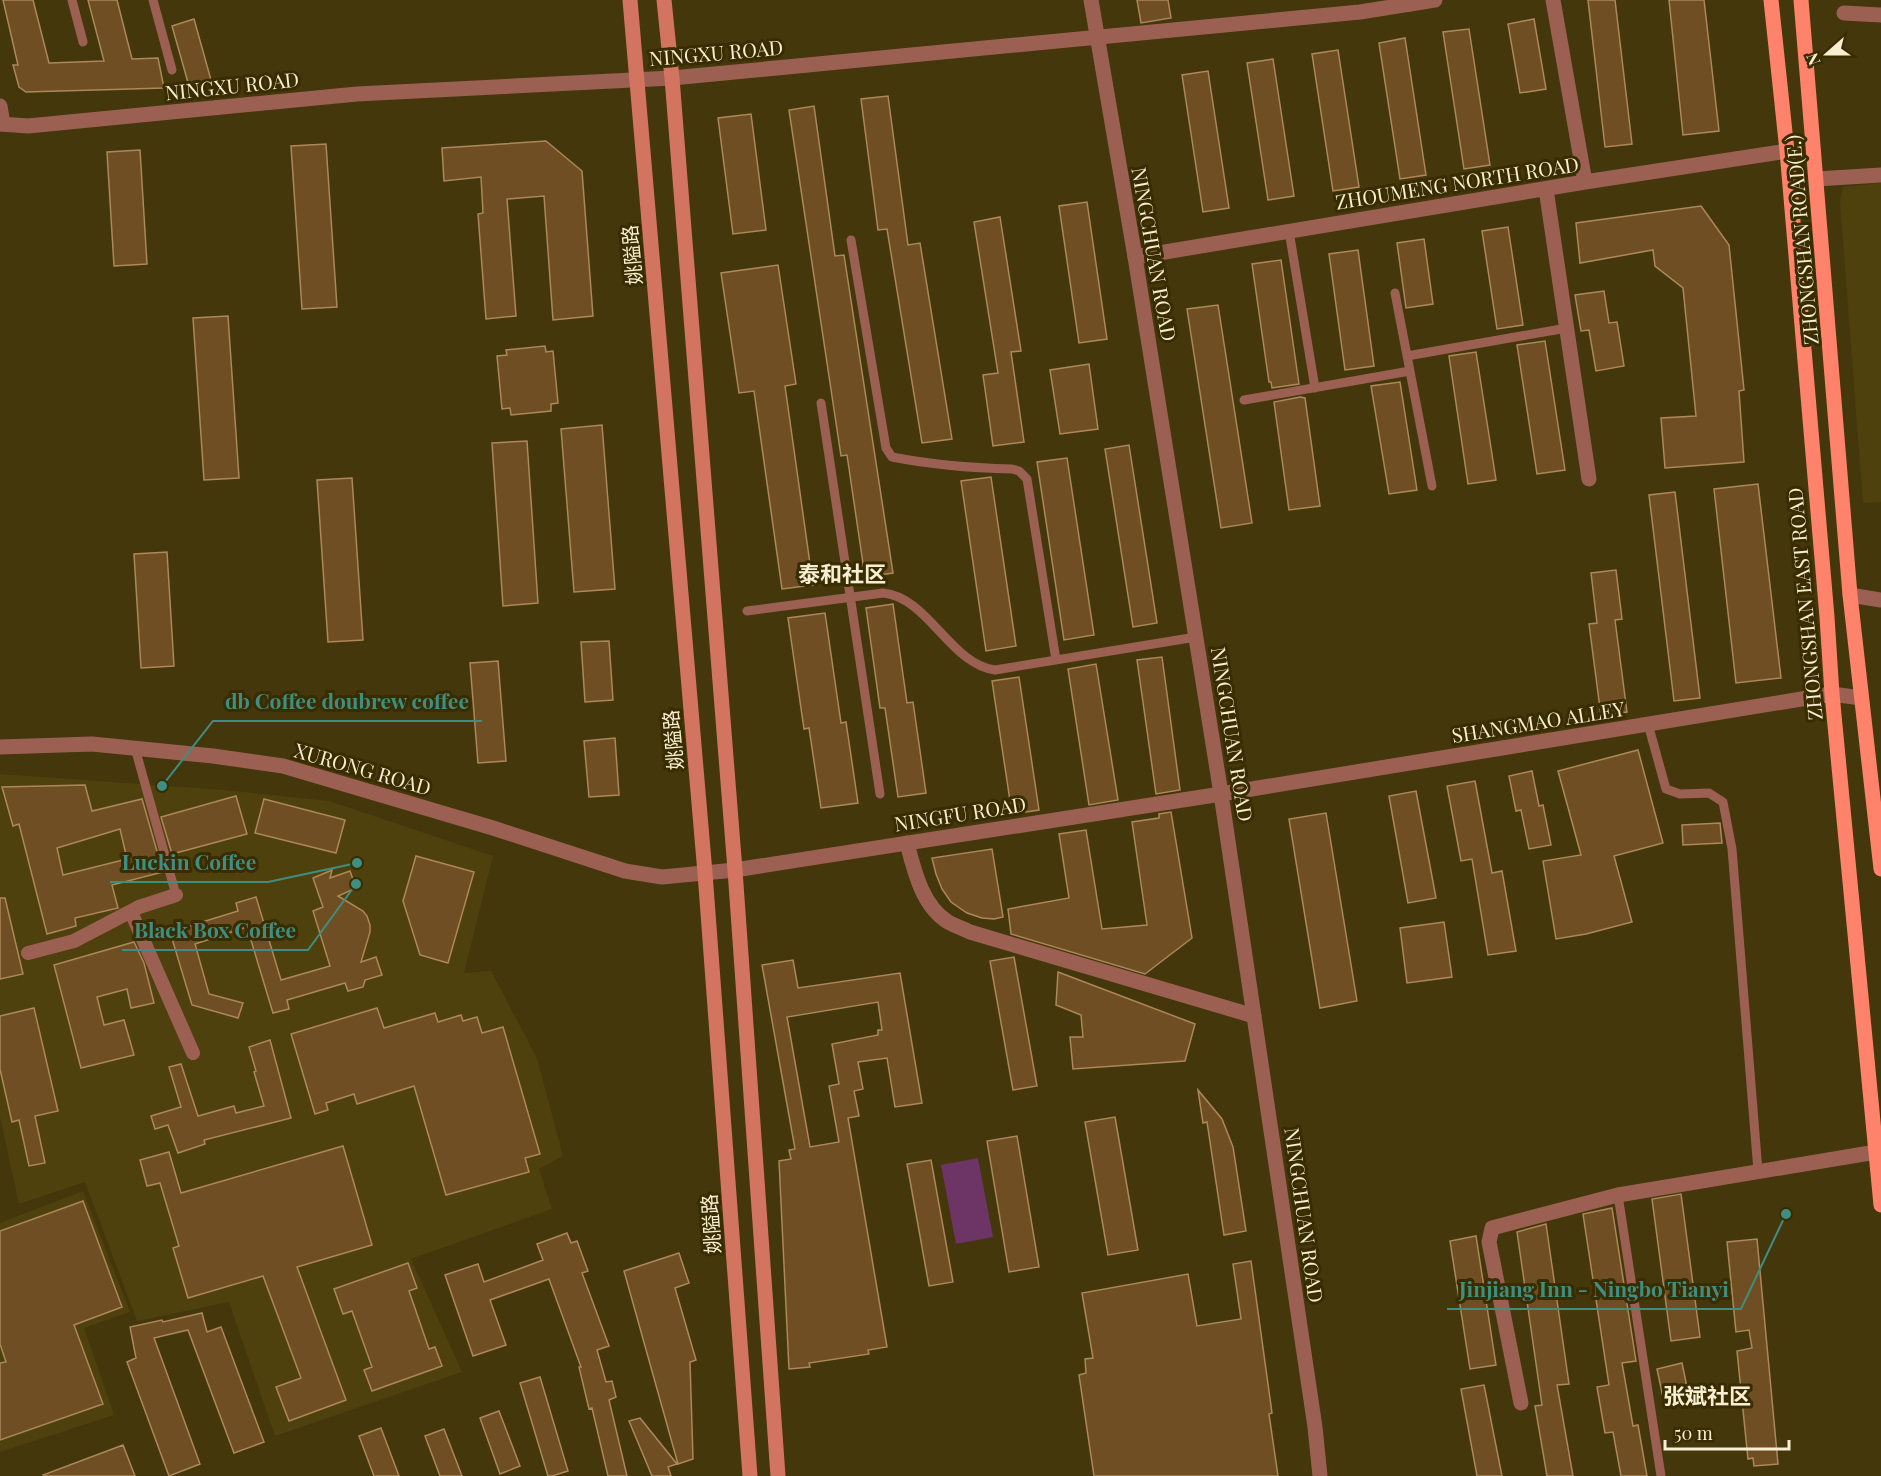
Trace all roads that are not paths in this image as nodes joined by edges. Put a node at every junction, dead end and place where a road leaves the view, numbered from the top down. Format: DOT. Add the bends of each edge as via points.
graph roads {
  1 [pos="72,0"];
  2 [pos="153,0"];
  3 [pos="630,0"];
  4 [pos="664,0"];
  5 [pos="1091,0"];
  6 [pos="1435,0"];
  7 [pos="1552,0"];
  8 [pos="1771,0"];
  9 [pos="1802,0"];
  10 [pos="1844,13"];
  11 [pos="1881,15"];
  12 [pos="1097,36"];
  13 [pos="83,42"];
  14 [pos="172,70"];
  15 [pos="672,78"];
  16 [pos="637,80"];
  17 [pos="0,106"];
  18 [pos="2,124"];
  19 [pos="1787,151"];
  20 [pos="1881,175"];
  21 [pos="1816,179"];
  22 [pos="1585,182"];
  23 [pos="1546,189"];
  24 [pos="1289,231"];
  25 [pos="851,240"];
  26 [pos="1135,257"];
  27 [pos="1395,293"];
  28 [pos="1567,328"];
  29 [pos="1407,356"];
  30 [pos="1410,371"];
  31 [pos="1315,388"];
  32 [pos="1244,400"];
  33 [pos="821,403"];
  34 [pos="1589,479"];
  35 [pos="1432,486"];
  36 [pos="1850,595"];
  37 [pos="850,598"];
  38 [pos="1881,600"];
  39 [pos="747,611"];
  40 [pos="1196,638"];
  41 [pos="1056,660"];
  42 [pos="1832,694"];
  43 [pos="1861,698"];
  44 [pos="1648,724"];
  45 [pos="0,747"];
  46 [pos="135,748"];
  47 [pos="880,794"];
  48 [pos="1221,794"];
  49 [pos="907,843"];
  50 [pos="1881,869"];
  51 [pos="735,870"];
  52 [pos="705,873"];
  53 [pos="176,895"];
  54 [pos="131,912"];
  55 [pos="28,953"];
  56 [pos="1254,1016"];
  57 [pos="193,1053"];
  58 [pos="1876,1096"];
  59 [pos="1876,1152"];
  60 [pos="1758,1172"];
  61 [pos="1618,1195"];
  62 [pos="1881,1205"];
  63 [pos="1521,1403"];
  64 [pos="750,1476"];
  65 [pos="778,1476"];
  66 [pos="1320,1476"];
  67 [pos="1661,1476"];
  1 -- 13 [label="lane"];
  2 -- 14 [label="lane"];
  3 -- 16 [label="main road, 姚隘路"];
  4 -- 15 [label="main road"];
  5 -- 12 [label="street, NINGCHUAN ROAD"];
  6 -- 12 [label="street, NINGXU ROAD" via="1360,12"];
  7 -- 22 [label="street"];
  8 -- 19 [label="main road, ZHONGSHAN EAST ROAD"];
  9 -- 21 [label="main road, ZHONGSHAN ROAD(E.)"];
  10 -- 11 [label="street"];
  12 -- 15 [label="street, NINGXU ROAD"];
  12 -- 26 [label="street, NINGCHUAN ROAD"];
  15 -- 16 [label="street, NINGXU ROAD"];
  15 -- 51 [label="main road"];
  16 -- 18 [label="street, NINGXU ROAD" via="357,93 28,126"];
  16 -- 52 [label="main road, 姚隘路"];
  17 -- 18 [label="street"];
  19 -- 22 [label="street, ZHOUMENG NORTH ROAD"];
  19 -- 42 [label="main road, ZHONGSHAN EAST ROAD"];
  20 -- 21 [label="street"];
  21 -- 36 [label="main road"];
  22 -- 23 [label="street, ZHOUMENG NORTH ROAD"];
  23 -- 24 [label="street, ZHOUMENG NORTH ROAD"];
  23 -- 28 [label="street"];
  24 -- 26 [label="street, ZHOUMENG NORTH ROAD"];
  24 -- 31 [label="lane"];
  25 -- 41 [label="lane" via="886,448 892,457 932,465 1012,469 1027,479"];
  26 -- 40 [label="street, NINGCHUAN ROAD"];
  27 -- 29 [label="lane"];
  28 -- 29 [label="lane"];
  28 -- 34 [label="street"];
  29 -- 30 [label="lane"];
  30 -- 31 [label="lane"];
  30 -- 35 [label="lane"];
  31 -- 32 [label="lane"];
  33 -- 37 [label="lane"];
  36 -- 38 [label="street"];
  36 -- 43 [label="main road"];
  37 -- 39 [label="lane"];
  37 -- 41 [label="lane" via="896,594 975,664 985,668 995,670"];
  37 -- 47 [label="lane"];
  40 -- 41 [label="lane"];
  40 -- 48 [label="street, NINGCHUAN ROAD"];
  42 -- 43 [label="street, SHANGMAO ALLEY"];
  42 -- 44 [label="street, SHANGMAO ALLEY"];
  42 -- 58 [label="main road, ZHONGSHAN EAST ROAD"];
  43 -- 50 [label="main road"];
  44 -- 48 [label="street, SHANGMAO ALLEY"];
  44 -- 60 [label="lane" via="1666,789 1680,794 1709,793 1723,802 1728,820"];
  45 -- 46 [label="street, XURONG ROAD" via="92,744"];
  46 -- 52 [label="street, XURONG ROAD" via="283,766 625,871 662,877"];
  46 -- 53 [label="lane"];
  48 -- 49 [label="street, NINGFU ROAD"];
  48 -- 56 [label="street, NINGCHUAN ROAD"];
  49 -- 51 [label="street, NINGFU ROAD"];
  49 -- 56 [label="street" via="927,898 948,922 969,932"];
  51 -- 52 [label="street, NINGFU ROAD"];
  51 -- 65 [label="main road"];
  52 -- 64 [label="main road, 姚隘路"];
  53 -- 54 [label="street"];
  54 -- 55 [label="street" via="74,941"];
  54 -- 57 [label="street"];
  56 -- 66 [label="street, NINGCHUAN ROAD"];
  58 -- 59 [label="main road, ZHONGSHAN EAST ROAD"];
  59 -- 60 [label="street"];
  59 -- 62 [label="main road, ZHONGSHAN EAST ROAD"];
  60 -- 61 [label="street"];
  61 -- 63 [label="street" via="1492,1228 1489,1242"];
  61 -- 67 [label="lane"];
}
